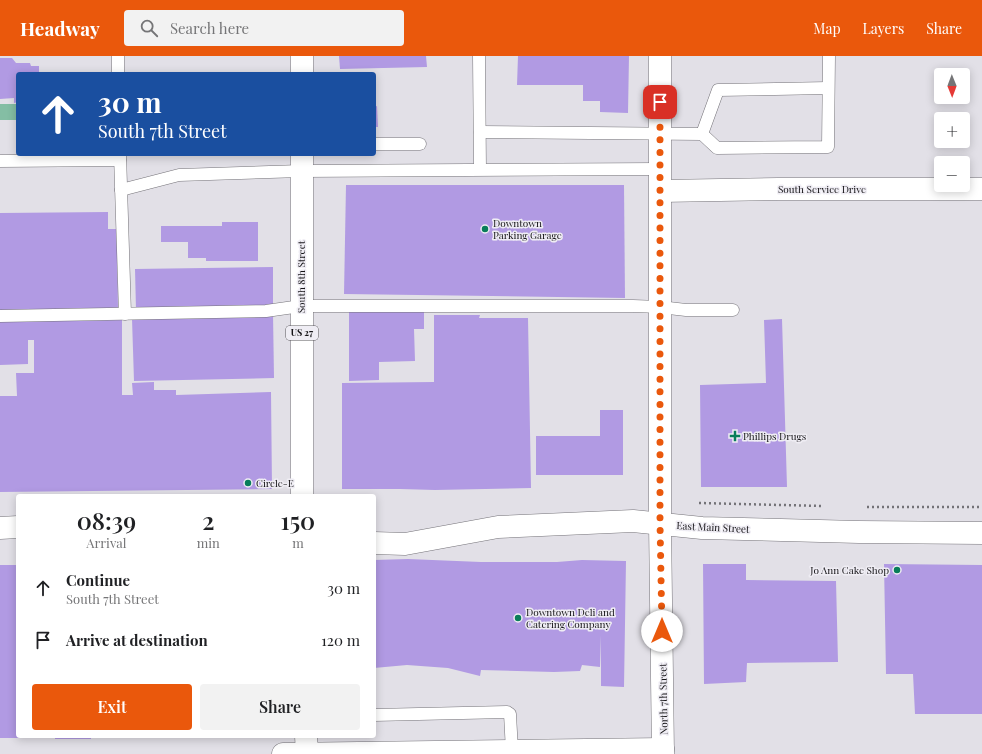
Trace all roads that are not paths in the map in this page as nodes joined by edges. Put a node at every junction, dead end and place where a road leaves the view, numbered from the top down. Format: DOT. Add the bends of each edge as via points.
graph roads {
  1 [pos="118,56"];
  2 [pos="302,56"];
  3 [pos="479,56"];
  4 [pos="660,56"];
  5 [pos="829,56"];
  6 [pos="118,72"];
  7 [pos="302,72"];
  8 [pos="828,88"];
  9 [pos="480,132"];
  10 [pos="660,133"];
  11 [pos="702,134"];
  12 [pos="376,144"];
  13 [pos="420,144"];
  14 [pos="120,157"];
  15 [pos="0,161"];
  16 [pos="302,162"];
  17 [pos="660,169"];
  18 [pos="480,170"];
  19 [pos="982,189"];
  20 [pos="121,190"];
  21 [pos="661,191"];
  22 [pos="302,306"];
  23 [pos="660,306"];
  24 [pos="733,310"];
  25 [pos="125,314"];
  26 [pos="0,316"];
  27 [pos="302,494"];
  28 [pos="660,523"];
  29 [pos="16,527"];
  30 [pos="0,528"];
  31 [pos="982,533"];
  32 [pos="376,543"];
  33 [pos="376,715"];
  34 [pos="306,738"];
  35 [pos="512,751"];
  36 [pos="663,751"];
  37 [pos="535,752"];
  38 [pos="283,754"];
  39 [pos="307,754"];
  1 -- 6 [label="lane"];
  2 -- 7 [label="main road"];
  3 -- 9 [label="lane"];
  4 -- 10 [label="main road, North 7th Street"];
  5 -- 8 [label="lane"];
  8 -- 11 [label="lane" via="718,90"];
  8 -- 11 [label="lane" via="828,147 717,148"];
  9 -- 10 [label="lane"];
  9 -- 18 [label="lane"];
  10 -- 11 [label="lane"];
  10 -- 17 [label="main road, North 7th Street"];
  12 -- 13 [label="lane"];
  14 -- 15 [label="lane"];
  14 -- 20 [label="lane"];
  16 -- 18 [label="lane"];
  16 -- 20 [label="lane" via="179,175"];
  16 -- 22 [label="main road, South 8th Street / US 27"];
  17 -- 18 [label="lane"];
  17 -- 21 [label="main road, North 7th Street"];
  19 -- 21 [label="main road, South Service Drive"];
  20 -- 25 [label="lane"];
  21 -- 23 [label="main road, North 7th Street"];
  22 -- 23 [label="lane"];
  22 -- 25 [label="lane" via="266,311"];
  22 -- 27 [label="main road, South 8th Street / US 27"];
  23 -- 24 [label="lane" via="686,310"];
  23 -- 28 [label="main road, North 7th Street"];
  25 -- 26 [label="lane"];
  28 -- 31 [label="main road, East Main Street" via="718,528"];
  28 -- 32 [label="main road, East Main Street" via="633,521 498,527 405,544"];
  28 -- 36 [label="main road, North 7th Street"];
  29 -- 30 [label="main road"];
  33 -- 35 [label="lane" via="507,712 511,720"];
  34 -- 39 [label="main road"];
  35 -- 37 [label="main road"];
  35 -- 39 [label="main road"];
  36 -- 37 [label="main road"];
  38 -- 39 [label="main road"];
}
